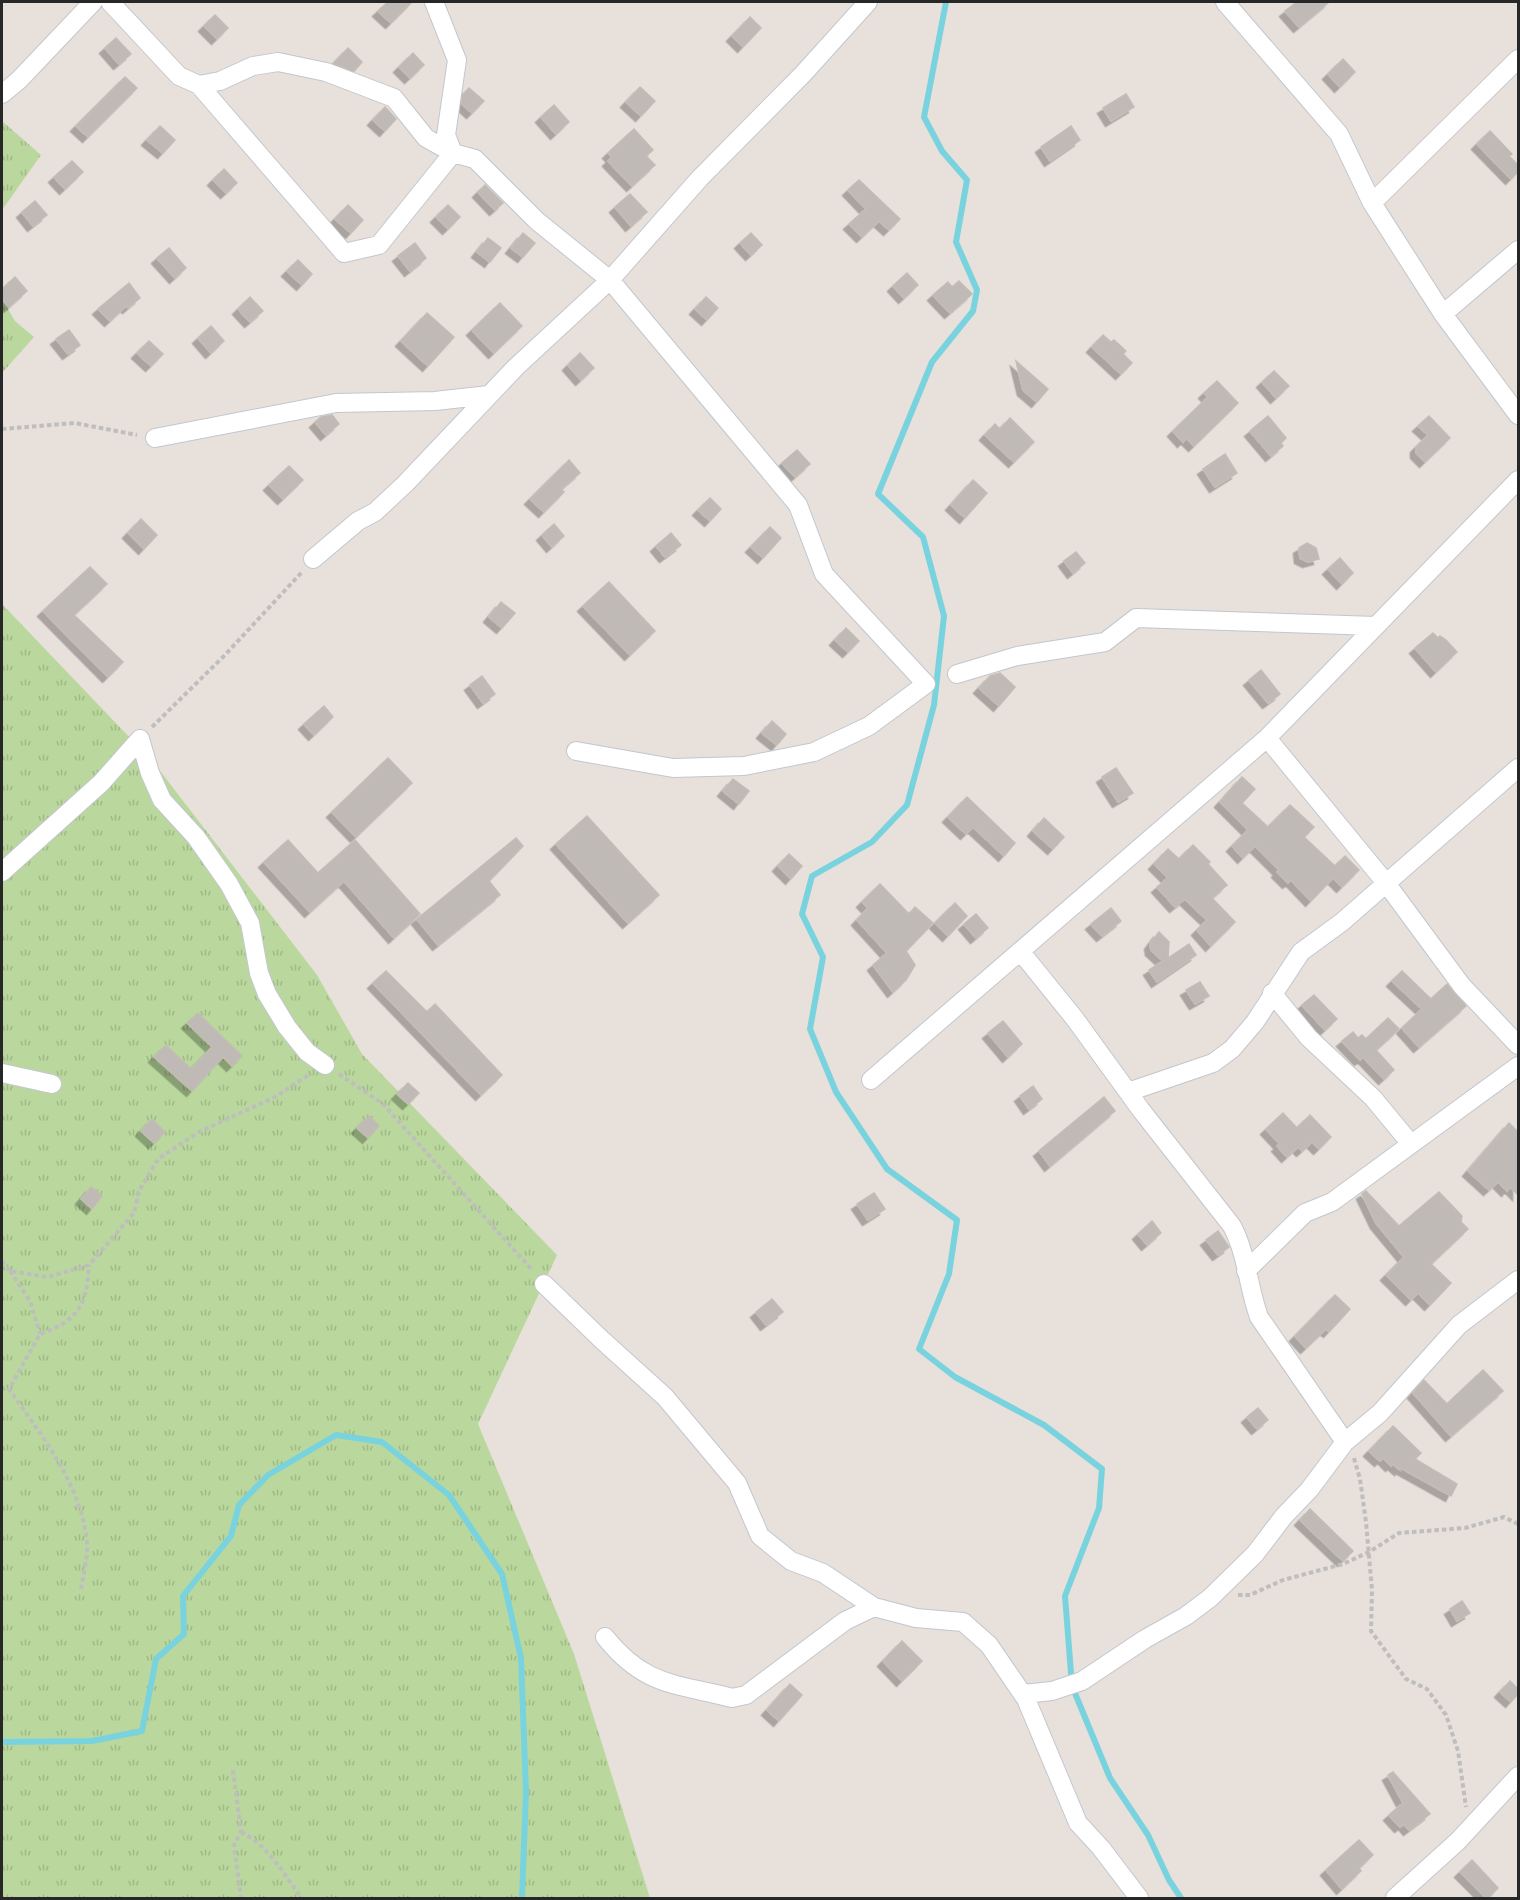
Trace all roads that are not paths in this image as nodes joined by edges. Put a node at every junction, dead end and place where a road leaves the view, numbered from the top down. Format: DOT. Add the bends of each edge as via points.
graph roads {
  1 [pos="93,2"];
  2 [pos="110,2"];
  3 [pos="434,2"];
  4 [pos="868,2"];
  5 [pos="1225,2"];
  6 [pos="1518,59"];
  7 [pos="199,85"];
  8 [pos="2,94"];
  9 [pos="453,153"];
  10 [pos="1372,203"];
  11 [pos="1518,250"];
  12 [pos="610,280"];
  13 [pos="1443,314"];
  14 [pos="489,395"];
  15 [pos="1518,415"];
  16 [pos="155,438"];
  17 [pos="1518,480"];
  18 [pos="313,559"];
  19 [pos="1376,626"];
  20 [pos="957,674"];
  21 [pos="1267,738"];
  22 [pos="576,751"];
  23 [pos="1518,768"];
  24 [pos="2,872"];
  25 [pos="1386,883"];
  26 [pos="1020,951"];
  27 [pos="1272,993"];
  28 [pos="1518,1046"];
  29 [pos="325,1065"];
  30 [pos="1518,1066"];
  31 [pos="2,1074"];
  32 [pos="871,1080"];
  33 [pos="52,1084"];
  34 [pos="1128,1092"];
  35 [pos="1412,1144"];
  36 [pos="1246,1271"];
  37 [pos="1518,1280"];
  38 [pos="544,1284"];
  39 [pos="1345,1442"];
  40 [pos="874,1607"];
  41 [pos="605,1637"];
  42 [pos="1023,1694"];
  43 [pos="1518,1776"];
  44 [pos="1139,1899"];
  45 [pos="1395,1899"];
  1 -- 8 [label="street"];
  2 -- 7 [label="street" via="179,76"];
  3 -- 9 [label="street" via="457,60 446,135"];
  4 -- 12 [label="street" via="700,178"];
  5 -- 10 [label="street" via="1339,134"];
  6 -- 10 [label="street"];
  7 -- 9 [label="street" via="220,81 253,66 278,62 326,72 394,98 426,138"];
  7 -- 9 [label="street" via="344,253 379,245"];
  9 -- 12 [label="street" via="475,159 537,221"];
  10 -- 13 [label="street"];
  11 -- 13 [label="street"];
  12 -- 14 [label="street"];
  12 -- 22 [label="street" via="798,505 824,574 926,684 869,726 802,755 744,766 673,768"];
  13 -- 15 [label="street"];
  14 -- 16 [label="street" via="435,401 336,403"];
  14 -- 18 [label="street" via="398,491"];
  17 -- 19 [label="street"];
  19 -- 20 [label="street" via="1136,618 1105,642 1017,656"];
  19 -- 21 [label="street"];
  21 -- 25 [label="street"];
  21 -- 26 [label="street"];
  23 -- 25 [label="street"];
  24 -- 29 [label="street" via="101,783 140,739 162,800 196,837 250,923 259,974 267,994 301,1043"];
  25 -- 27 [label="street" via="1301,952"];
  25 -- 28 [label="street" via="1462,986"];
  26 -- 32 [label="street"];
  26 -- 34 [label="street"];
  27 -- 34 [label="street" via="1255,1022 1213,1063"];
  27 -- 35 [label="street" via="1309,1038 1373,1098"];
  30 -- 35 [label="street"];
  31 -- 33 [label="street"];
  34 -- 36 [label="street" via="1232,1226 1242,1244"];
  35 -- 36 [label="street" via="1332,1202 1305,1213"];
  36 -- 39 [label="street" via="1259,1317"];
  37 -- 39 [label="street" via="1459,1325 1380,1413"];
  38 -- 40 [label="street" via="672,1406 738,1483 760,1536 791,1561 823,1573"];
  39 -- 42 [label="street" via="1310,1490 1217,1592 1082,1681 1052,1691"];
  40 -- 41 [label="street" via="845,1621 746,1695 732,1698 646,1676"];
  40 -- 42 [label="street" via="916,1618 963,1622 989,1645"];
  42 -- 44 [label="street" via="1078,1823"];
  43 -- 45 [label="street" via="1469,1830"];
}
